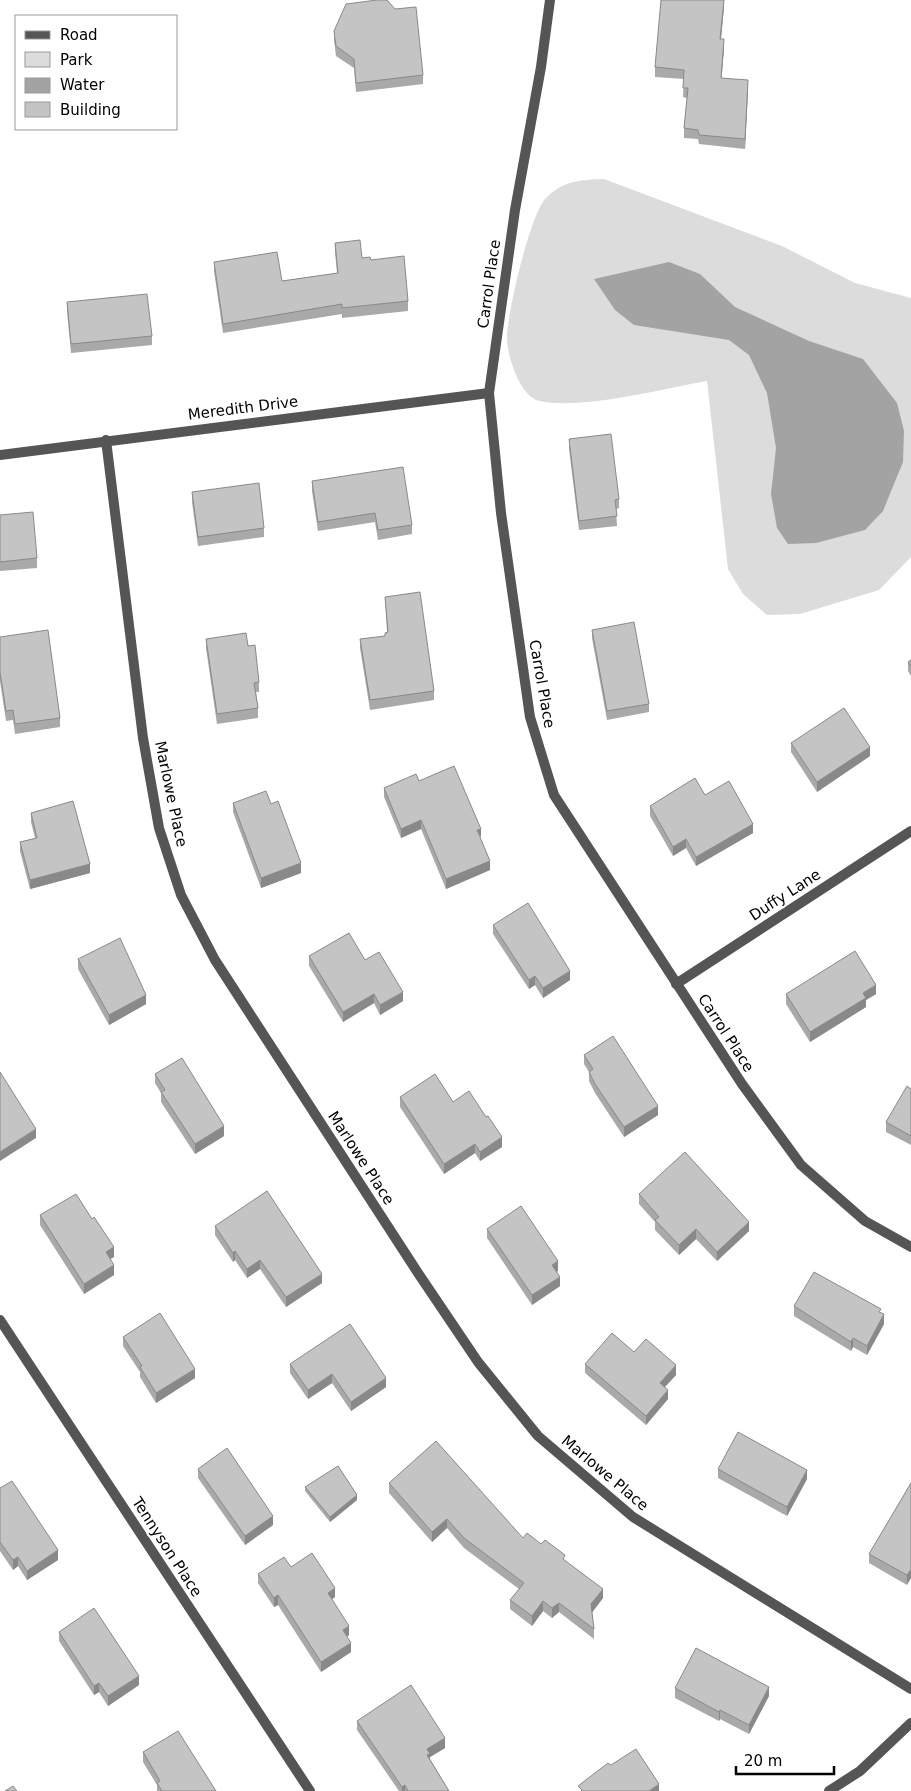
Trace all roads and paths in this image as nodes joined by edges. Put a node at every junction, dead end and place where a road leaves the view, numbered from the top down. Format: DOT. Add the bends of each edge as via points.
graph roads {
  1 [pos="550,0"];
  2 [pos="489,393"];
  3 [pos="106,440"];
  4 [pos="0,455"];
  5 [pos="911,831"];
  6 [pos="676,984"];
  7 [pos="911,1247"];
  8 [pos="0,1320"];
  9 [pos="911,1689"];
  10 [pos="911,1723"];
  11 [pos="310,1791"];
  12 [pos="829,1791"];
  1 -- 2 [label="street, Carrol Place"];
  2 -- 3 [label="street, Meredith Drive"];
  2 -- 6 [label="street, Carrol Place" via="530,717 554,795"];
  3 -- 4 [label="street, Meredith Drive"];
  3 -- 9 [label="street, Marlowe Place" via="143,738 159,828 181,895 226,977 478,1362 538,1436 633,1517"];
  5 -- 6 [label="street, Duffy Lane"];
  6 -- 7 [label="street, Carrol Place" via="742,1084 801,1165 865,1221"];
  8 -- 11 [label="street, Tennyson Place"];
  10 -- 12 [label="street" via="860,1771"];
}
